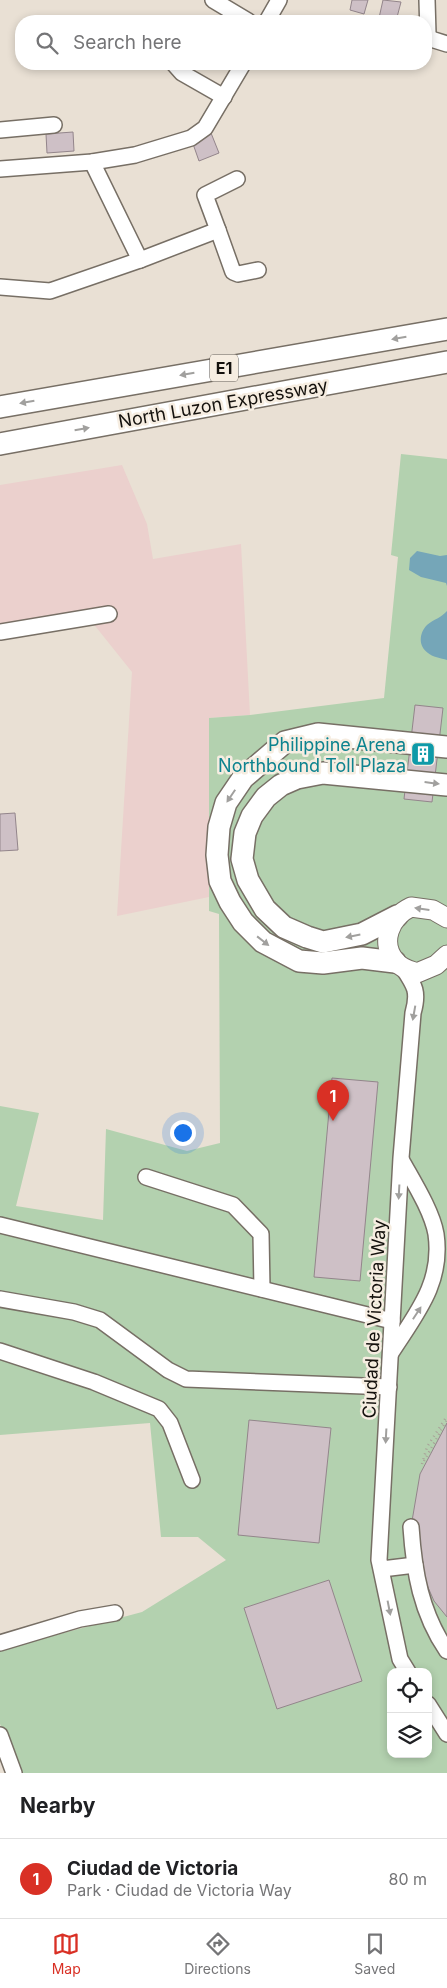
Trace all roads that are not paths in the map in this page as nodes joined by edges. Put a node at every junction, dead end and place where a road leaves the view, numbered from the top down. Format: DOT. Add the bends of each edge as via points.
graph roads {
  1 [pos="213,0"];
  2 [pos="279,0"];
  3 [pos="427,0"];
  4 [pos="238,15"];
  5 [pos="270,15"];
  6 [pos="427,15"];
  7 [pos="432,39"];
  8 [pos="447,44"];
  9 [pos="180,70"];
  10 [pos="240,70"];
  11 [pos="224,97"];
  12 [pos="54,125"];
  13 [pos="0,130"];
  14 [pos="92,162"];
  15 [pos="0,169"];
  16 [pos="237,179"];
  17 [pos="218,230"];
  18 [pos="140,260"];
  19 [pos="258,270"];
  20 [pos="0,288"];
  21 [pos="447,329"];
  22 [pos="447,362"];
  23 [pos="0,407"];
  24 [pos="0,444"];
  25 [pos="109,614"];
  26 [pos="0,632"];
  27 [pos="447,747"];
  28 [pos="447,785"];
  29 [pos="397,916"];
  30 [pos="447,918"];
  31 [pos="447,955"];
  32 [pos="399,965"];
  33 [pos="401,1158"];
  34 [pos="146,1177"];
  35 [pos="0,1225"];
  36 [pos="262,1289"];
  37 [pos="0,1299"];
  38 [pos="392,1321"];
  39 [pos="0,1351"];
  40 [pos="390,1354"];
  41 [pos="389,1387"];
  42 [pos="192,1480"];
  43 [pos="411,1527"];
  44 [pos="415,1565"];
  45 [pos="382,1569"];
  46 [pos="115,1613"];
  47 [pos="0,1642"];
  48 [pos="447,1651"];
  49 [pos="406,1668"];
  50 [pos="432,1710"];
  51 [pos="447,1734"];
  52 [pos="0,1735"];
  53 [pos="14,1773"];
  1 -- 4 [label="street"];
  2 -- 5 [label="street"];
  3 -- 6 [label="street"];
  7 -- 8 [label="street"];
  9 -- 11 [label="street"];
  10 -- 11 [label="street"];
  11 -- 14 [label="street" via="205,128 192,138 135,155"];
  12 -- 13 [label="street"];
  14 -- 15 [label="street"];
  14 -- 18 [label="street"];
  16 -- 17 [label="street" via="205,195"];
  17 -- 18 [label="street"];
  17 -- 19 [label="street" via="233,272"];
  18 -- 20 [label="street" via="50,291"];
  21 -- 23 [label="highway, North Luzon Expressway / E1, one-way"];
  24 -- 22 [label="highway, North Luzon Expressway / E1, one-way"];
  25 -- 26 [label="street"];
  27 -- 32 [label="highway, one-way" via="318,734 285,742 243,778 226,803 219,826 217,854 220,881 243,922 262,942 298,961 323,963 362,958"];
  29 -- 28 [label="highway, one-way" via="362,934 323,942 284,927 265,909 248,880 242,859 248,824 266,797 281,785 323,772"];
  30 -- 29 [label="main road, one-way" via="433,910 411,907"];
  29 -- 32 [label="main road" via="387,938 388,947"];
  31 -- 32 [label="main road" via="436,965 417,973"];
  32 -- 33 [label="street, Ciudad de Victoria Way, one-way" via="413,983 417,998"];
  33 -- 38 [label="street, Ciudad de Victoria Way, one-way"];
  40 -- 33 [label="street, one-way" via="433,1283 436,1259 436,1233"];
  34 -- 36 [label="street" via="233,1205 261,1234"];
  35 -- 36 [label="street"];
  36 -- 38 [label="street"];
  37 -- 41 [label="street" via="100,1320 168,1370 186,1379"];
  38 -- 40 [label="street, Ciudad de Victoria Way"];
  39 -- 42 [label="street" via="94,1382 159,1409 170,1423"];
  40 -- 41 [label="street, Ciudad de Victoria Way"];
  41 -- 45 [label="street, Ciudad de Victoria Way, one-way"];
  43 -- 44 [label="street"];
  44 -- 45 [label="street"];
  44 -- 48 [label="street" via="422,1602"];
  45 -- 49 [label="street, Ciudad de Victoria Way, one-way" via="400,1659"];
  46 -- 47 [label="street" via="80,1619"];
  50 -- 51 [label="street"];
  52 -- 53 [label="street"];
}
